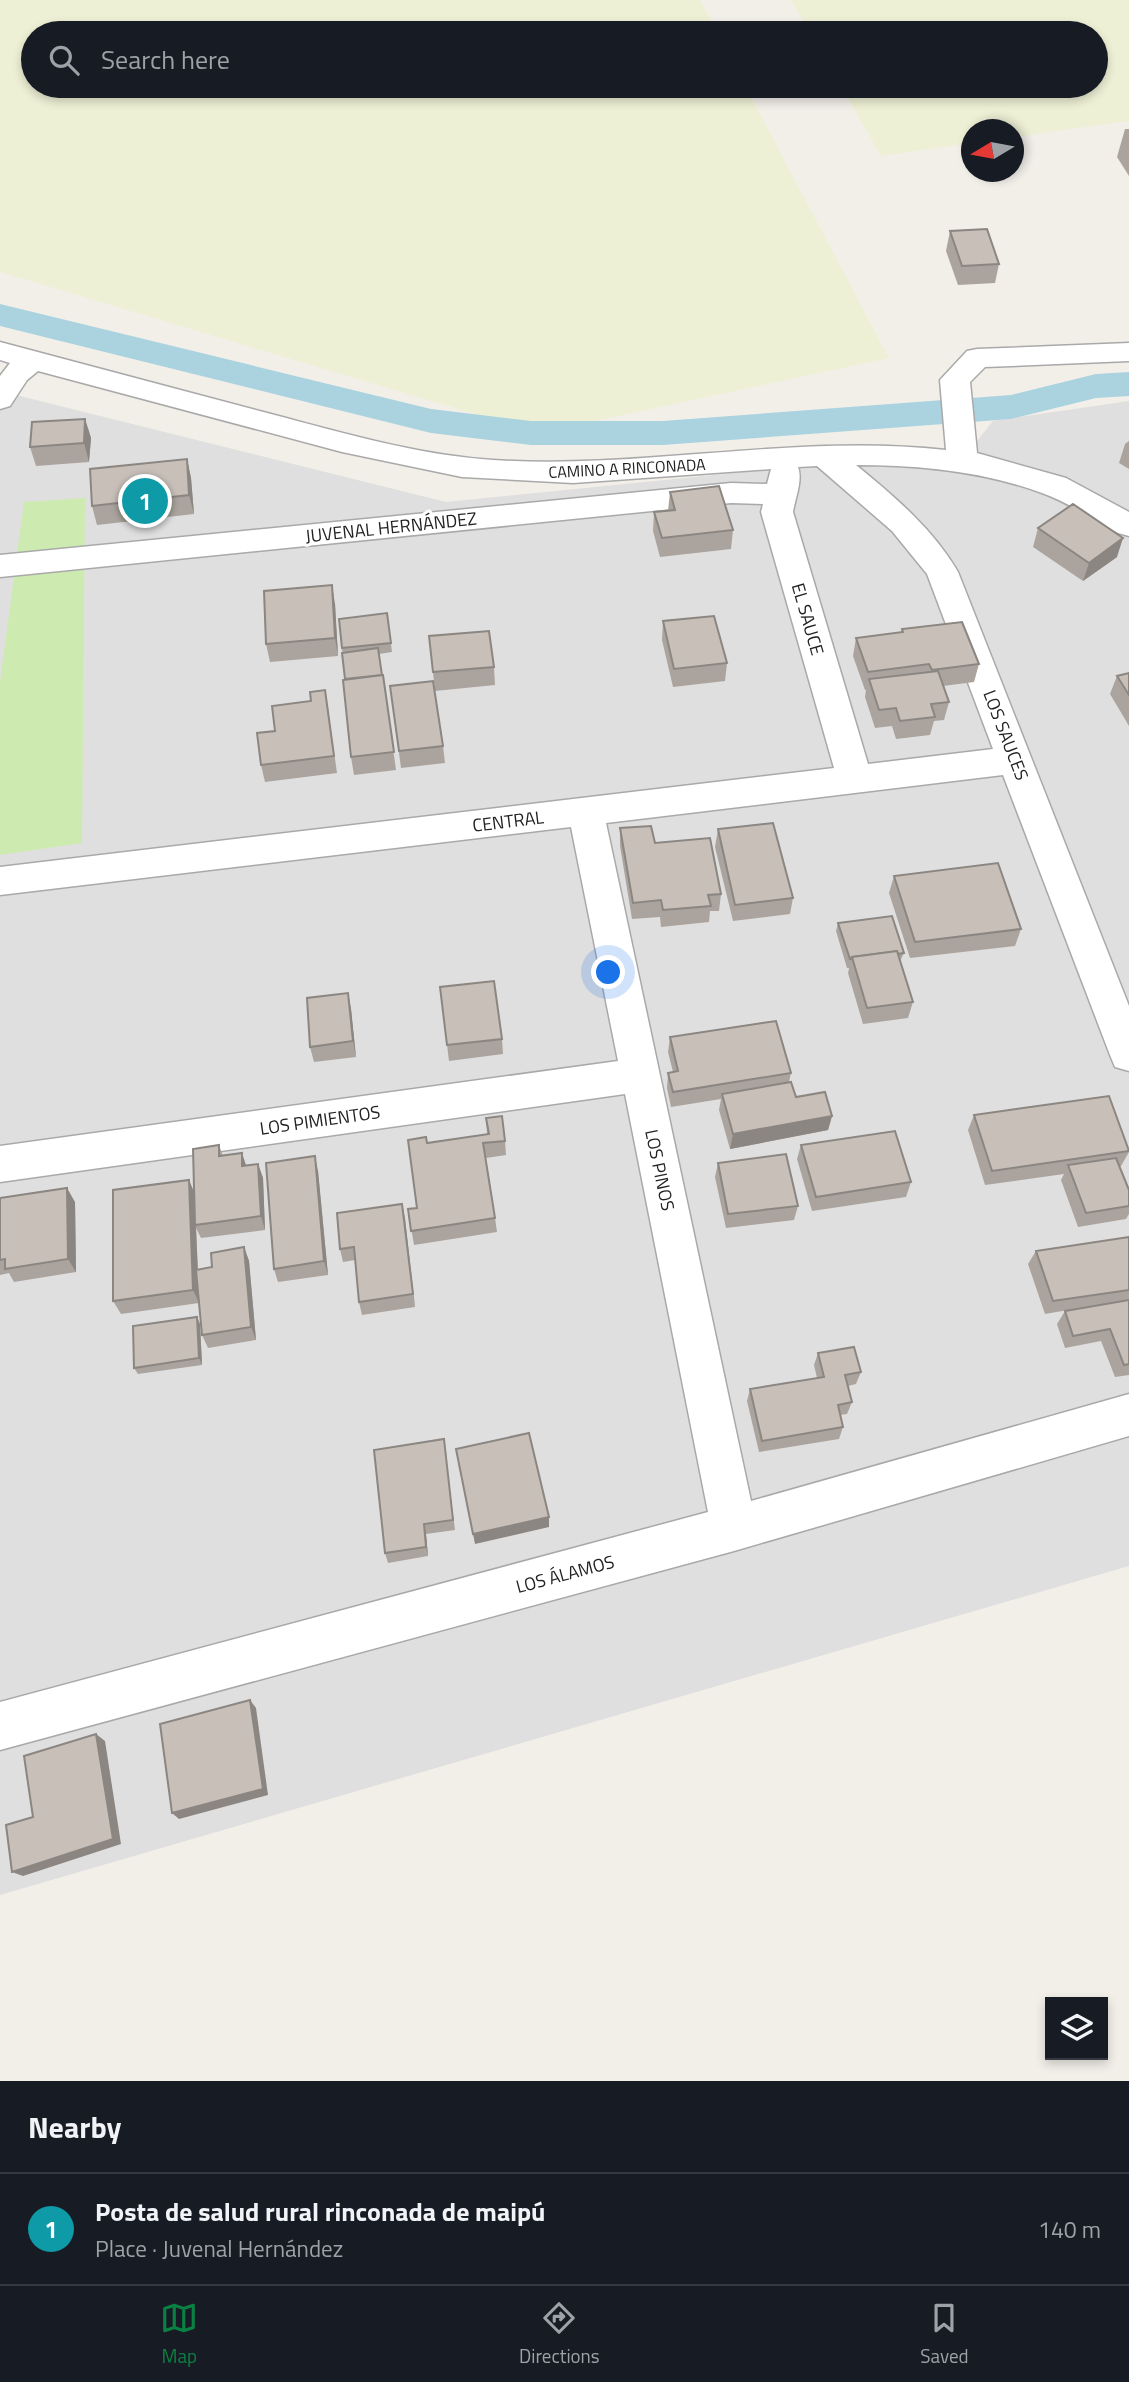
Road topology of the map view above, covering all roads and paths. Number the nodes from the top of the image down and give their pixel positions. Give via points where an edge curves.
1 (0, 351) edge
2 (1129, 352) edge
3 (32, 360) junction
4 (0, 399) edge
5 (824, 455) junction
6 (788, 457) junction
7 (962, 461) junction
8 (782, 497) junction
9 (1129, 525) edge
10 (0, 566) edge
11 (1016, 760) junction
12 (855, 779) junction
13 (586, 812) junction
14 (0, 881) edge
15 (1129, 1055) edge
16 (641, 1075) junction
17 (0, 1164) edge
18 (1129, 1415) edge
19 (734, 1528) junction
20 (0, 1726) edge

1 - 3 street, CAMINO A RINCONADA
2 - 7 street via 977,358 955,380
3 - 4 street
3 - 6 street, CAMINO A RINCONADA via 329,439 453,465 542,473 592,472
5 - 6 street, CAMINO A RINCONADA
5 - 7 street, CAMINO A RINCONADA
5 - 11 street, LOS SAUCES via 908,526 928,549 942,572
6 - 8 street, EL SAUCE
7 - 9 street, CAMINO A RINCONADA via 1047,482
8 - 10 street, JUVENAL HERNÁNDEZ via 731,493
8 - 12 street, EL SAUCE via 777,512
11 - 12 street, CENTRAL
11 - 15 street, LOS SAUCES
12 - 13 street, CENTRAL
13 - 14 street, CENTRAL
13 - 16 street, LOS PINOS
16 - 17 street, LOS PIMIENTOS
16 - 19 street, LOS PINOS
18 - 19 street, LOS ÁLAMOS
19 - 20 street, LOS ÁLAMOS

